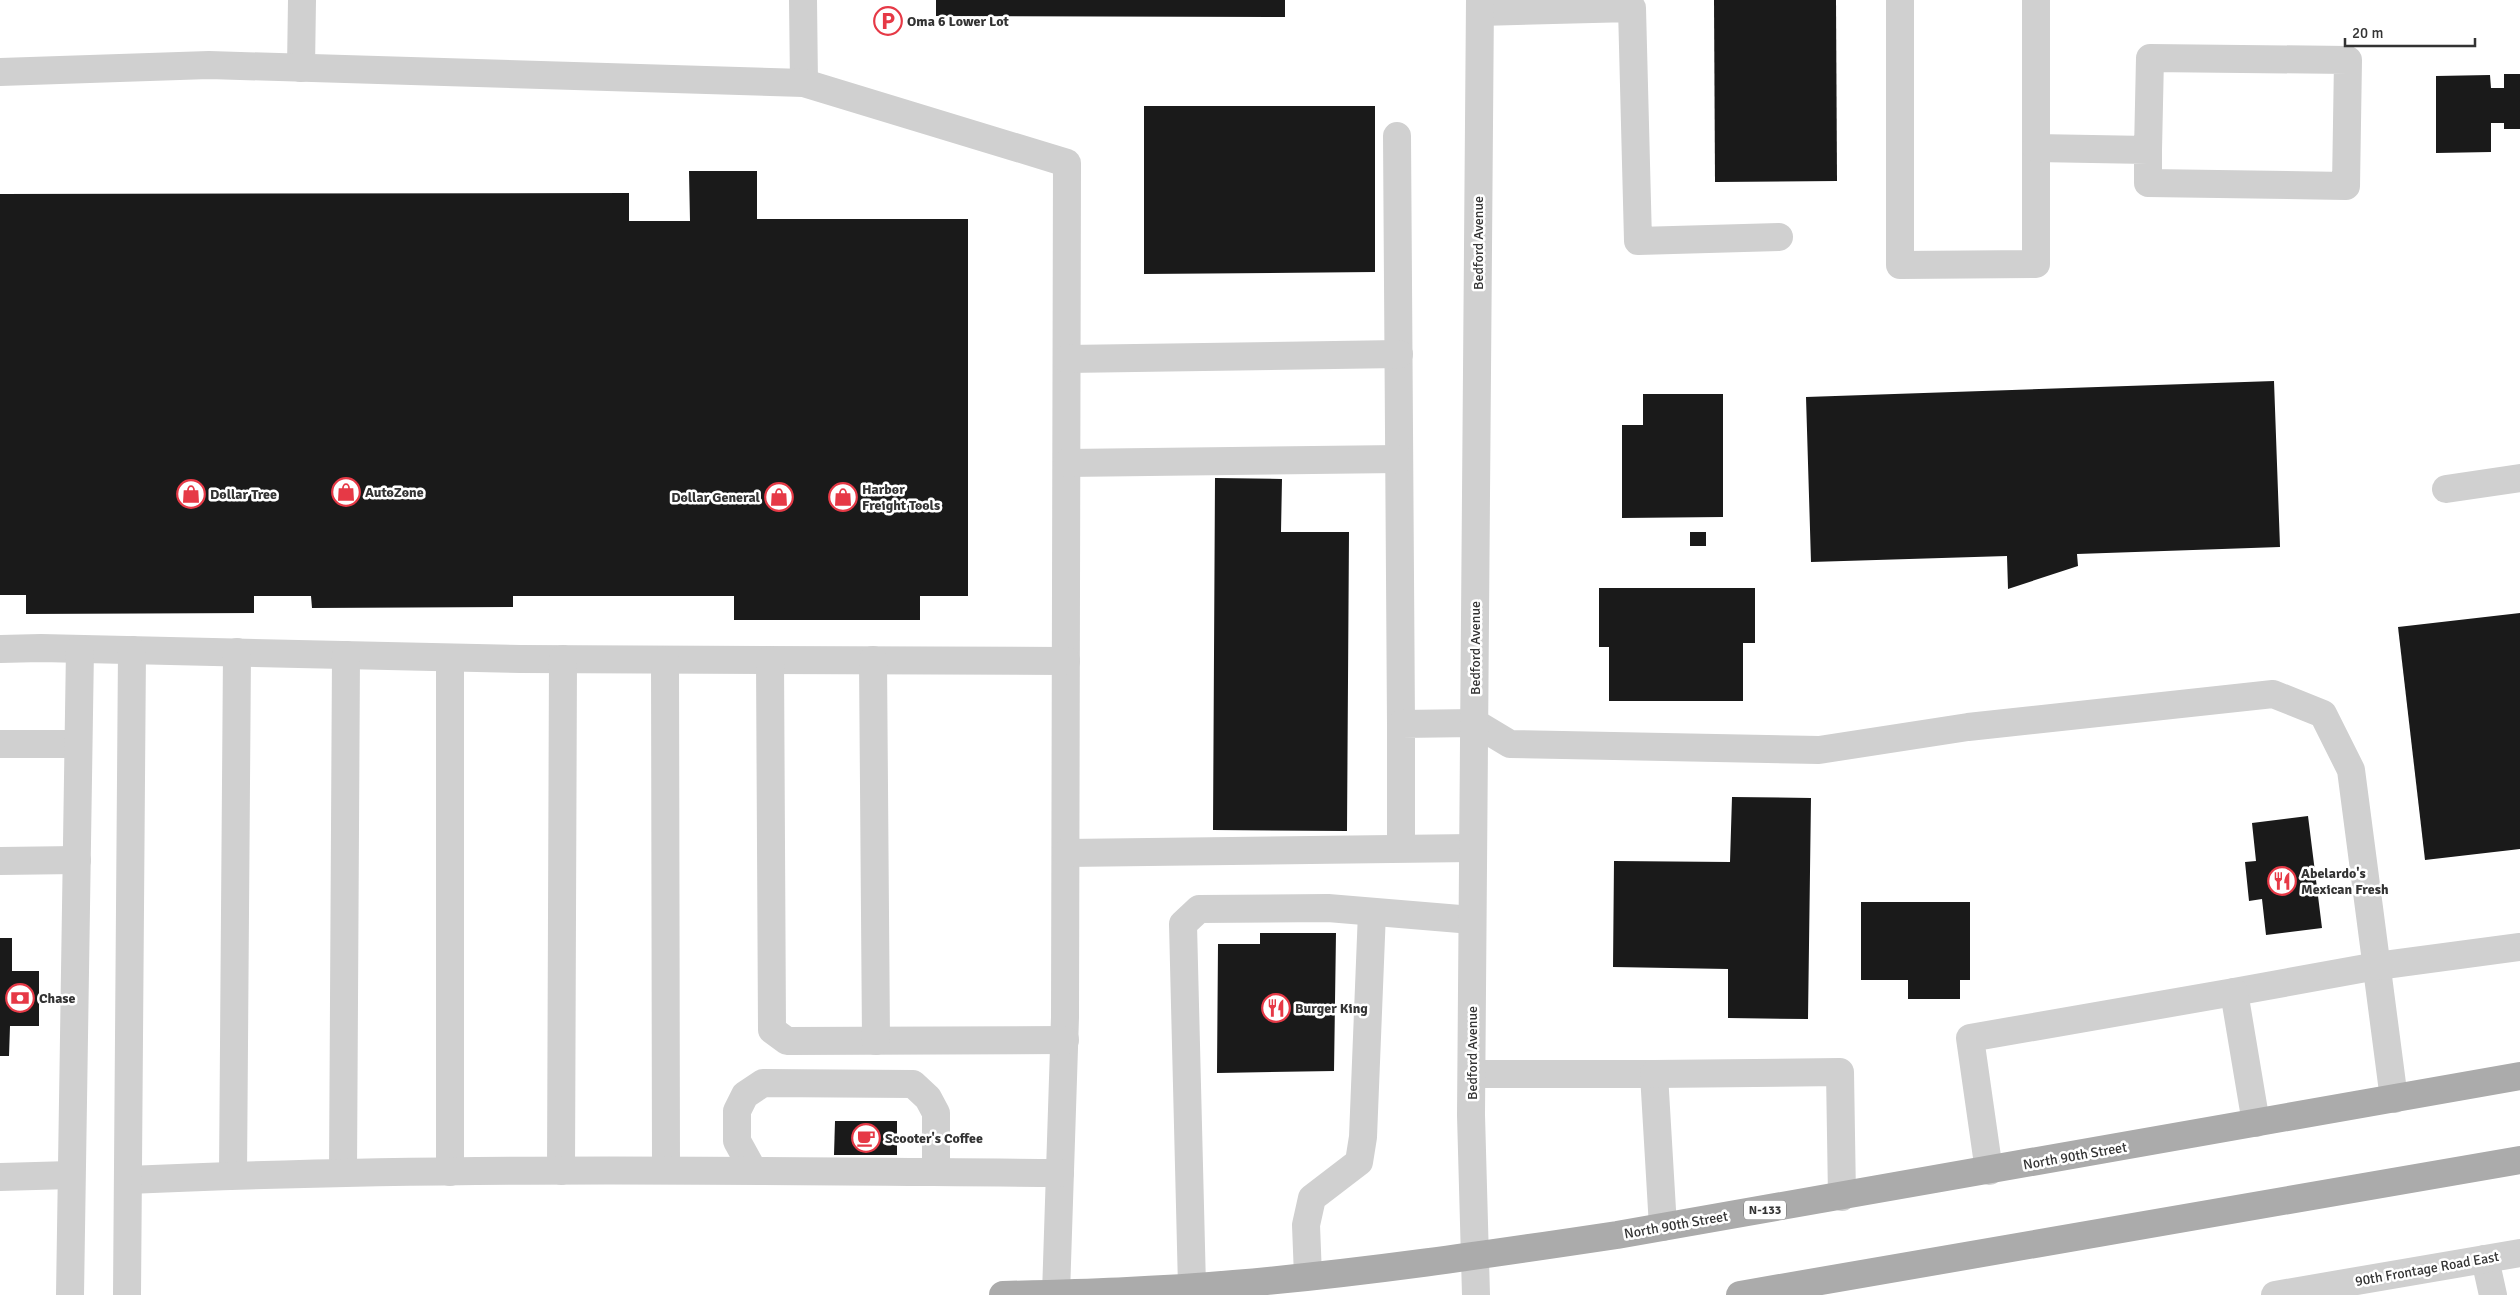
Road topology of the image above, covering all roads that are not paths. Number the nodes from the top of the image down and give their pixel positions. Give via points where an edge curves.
1 (302, 0) edge
2 (803, 0) edge
3 (1900, 0) edge
4 (2036, 0) edge
5 (1632, 4) edge
6 (1480, 6) edge
7 (301, 68) junction
8 (0, 72) edge
9 (804, 83) junction
10 (1397, 136) dead end
11 (2036, 148) junction
12 (2148, 150) junction
13 (1779, 237) dead end
14 (1398, 354) junction
15 (1067, 359) junction
16 (1399, 459) junction
17 (1067, 463) junction
18 (2520, 478) edge
19 (2446, 489) dead end
20 (0, 649) edge
21 (80, 649) junction
22 (132, 650) junction
23 (237, 652) junction
24 (346, 655) junction
25 (450, 658) junction
26 (564, 659) junction
27 (665, 660) junction
28 (770, 660) junction
29 (874, 660) junction
30 (1066, 661) junction
31 (1474, 723) junction
32 (1401, 724) junction
33 (0, 744) edge
34 (78, 744) junction
35 (1401, 848) junction
36 (1473, 848) junction
37 (1066, 853) junction
38 (77, 860) junction
39 (0, 861) edge
40 (1372, 912) junction
41 (1472, 920) junction
42 (2520, 947) edge
43 (2377, 966) junction
44 (2234, 992) junction
45 (1065, 1040) junction
46 (876, 1041) junction
47 (1472, 1074) junction
48 (1654, 1074) junction
49 (2520, 1076) edge
50 (2394, 1099) junction
51 (2256, 1124) junction
52 (2520, 1160) edge
53 (666, 1170) junction
54 (753, 1170) junction
55 (561, 1171) junction
56 (1989, 1171) junction
57 (450, 1172) junction
58 (936, 1172) junction
59 (343, 1173) junction
60 (1060, 1173) junction
61 (71, 1175) junction
62 (232, 1175) junction
63 (0, 1177) edge
64 (128, 1180) junction
65 (1842, 1197) junction
66 (1663, 1227) junction
67 (2520, 1253) edge
68 (1474, 1257) junction
69 (2485, 1259) junction
70 (1308, 1276) junction
71 (1192, 1287) junction
72 (1056, 1294) edge
73 (70, 1295) edge
74 (127, 1295) edge
75 (1003, 1295) edge
76 (1476, 1295) edge
77 (1740, 1295) edge
78 (2275, 1295) edge
79 (2493, 1295) edge

1 - 7 street
2 - 9 street
3 - 11 street via 1900,265 2036,264
4 - 11 street
5 - 6 street
5 - 13 street via 1638,241
6 - 31 street, Bedford Avenue
7 - 8 street via 209,65
7 - 9 street
9 - 15 street via 1067,163
10 - 14 street
11 - 12 street
12 - 12 street via 2148,183 2346,186 2348,60 2150,58
14 - 15 street
14 - 16 street
15 - 17 street
16 - 17 street
16 - 32 street
17 - 30 street
18 - 19 street
20 - 21 street
21 - 22 street
21 - 34 street
22 - 23 street
22 - 64 street
23 - 24 street
23 - 62 street
24 - 25 street
24 - 59 street
25 - 26 street
25 - 57 street
26 - 27 street
26 - 55 street
27 - 28 street
27 - 53 street
28 - 29 street
28 - 46 street via 772,1030 787,1041
29 - 30 street
29 - 46 street
30 - 37 street
31 - 32 street
31 - 36 street, Bedford Avenue
31 - 43 street via 1510,744 1819,750 1968,727 2273,694 2323,714 2351,770
32 - 35 street
33 - 34 street
34 - 38 street
35 - 36 street
35 - 37 street
36 - 41 street, Bedford Avenue
37 - 45 street
38 - 39 street
38 - 61 street
40 - 41 street
40 - 70 street via 1363,1137 1359,1162 1312,1198 1306,1224
40 - 71 street via 1328,908 1199,909 1183,924
41 - 47 street, Bedford Avenue
42 - 43 street
43 - 44 street
43 - 50 street
44 - 51 street
44 - 56 street via 1970,1038
45 - 46 street
45 - 60 street
47 - 48 street
47 - 68 street, Bedford Avenue
48 - 65 street via 1840,1072
48 - 66 street
49 - 50 main road, North 90th Street / N-133
50 - 51 main road, North 90th Street / N-133
51 - 56 main road, North 90th Street / N-133
52 - 77 main road
53 - 54 street
53 - 55 street
54 - 58 street
54 - 58 street via 737,1142 737,1111 744,1094 763,1083 913,1084 928,1098 936,1113
55 - 57 street
56 - 65 main road, North 90th Street / N-133
57 - 59 street
58 - 60 street
59 - 62 street
60 - 72 street
61 - 63 street
61 - 73 street
62 - 64 street
64 - 74 street
65 - 66 main road, North 90th Street / N-133
66 - 68 main road, North 90th Street / N-133
67 - 69 street, 90th Frontage Road East
68 - 70 main road, North 90th Street / N-133
68 - 76 street, Bedford Avenue
69 - 78 street, 90th Frontage Road East
69 - 79 street
70 - 71 main road, North 90th Street / N-133
71 - 72 main road, North 90th Street / N-133
72 - 75 main road, North 90th Street / N-133

